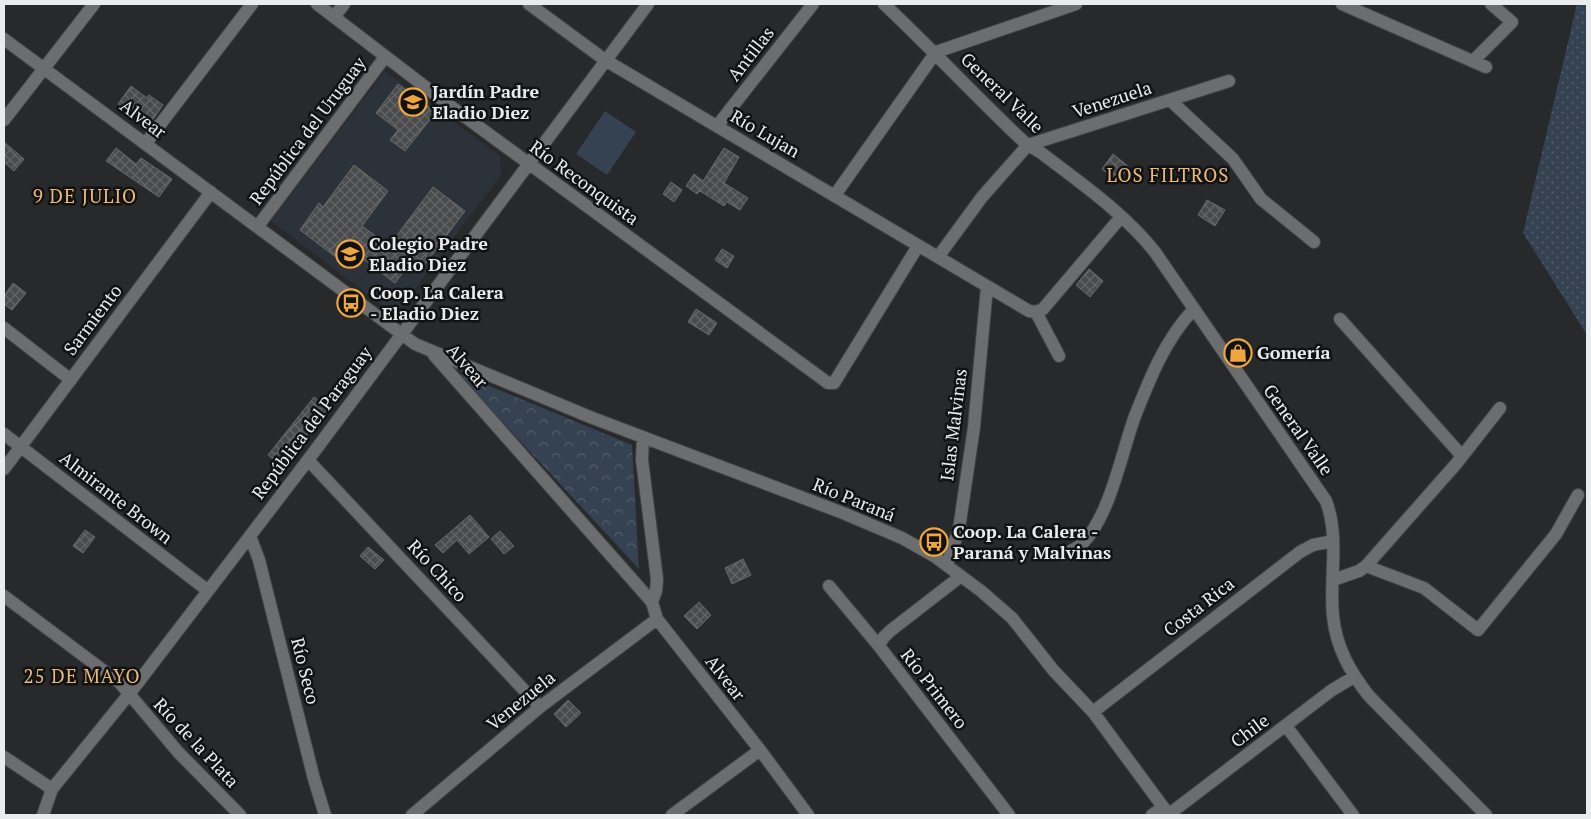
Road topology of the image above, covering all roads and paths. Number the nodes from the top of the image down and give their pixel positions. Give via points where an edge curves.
1 (94, 4) edge
2 (252, 4) edge
3 (317, 4) edge
4 (344, 4) edge
5 (530, 4) edge
6 (648, 4) edge
7 (813, 4) edge
8 (884, 4) edge
9 (1076, 4) edge
10 (1342, 4) edge
11 (1491, 4) edge
12 (1050, 7) edge
13 (334, 17) junction
14 (4, 39) edge
15 (936, 52) junction
16 (386, 57) junction
17 (605, 60) junction
18 (1473, 61) junction
19 (43, 67) junction
20 (1486, 67) dead end
21 (1229, 81) dead end
22 (1170, 100) junction
23 (4, 120) edge
24 (717, 126) junction
25 (146, 143) junction
26 (1028, 145) junction
27 (528, 164) junction
28 (211, 192) junction
29 (835, 195) junction
30 (1121, 217) junction
31 (258, 226) junction
32 (1314, 242) dead end
33 (918, 246) junction
34 (938, 257) junction
35 (987, 287) junction
36 (1194, 310) junction
37 (1032, 312) junction
38 (1340, 319) dead end
39 (4, 328) edge
40 (401, 333) junction
41 (430, 351) junction
42 (1059, 356) dead end
43 (70, 380) junction
44 (1500, 408) dead end
45 (4, 434) edge
46 (643, 437) junction
47 (21, 446) junction
48 (1462, 456) junction
49 (308, 460) junction
50 (4, 470) edge
51 (1578, 495) dead end
52 (250, 536) junction
53 (1333, 541) junction
54 (1064, 555) dead end
55 (947, 565) junction
56 (1366, 566) junction
57 (961, 576) junction
58 (1333, 580) junction
59 (829, 586) dead end
60 (207, 590) junction
61 (4, 596) edge
62 (652, 602) junction
63 (656, 619) junction
64 (879, 646) junction
65 (1354, 677) junction
66 (130, 694) junction
67 (540, 707) junction
68 (1093, 712) junction
69 (1286, 726) junction
70 (760, 750) junction
71 (4, 757) edge
72 (52, 789) junction
73 (1167, 812) edge
74 (43, 815) edge
75 (240, 815) edge
76 (325, 815) edge
77 (412, 815) edge
78 (672, 815) edge
79 (808, 815) edge
80 (1009, 815) edge
81 (1152, 815) edge
82 (1353, 815) edge
83 (1486, 815) edge

1 - 19 street
2 - 25 street
3 - 13 street, Río Reconquista
4 - 13 street
5 - 17 street, Río Lujan
6 - 17 street, República del Paraguay
7 - 24 street, Antillas
8 - 15 street, General Valle
9 - 12 street
10 - 18 street
11 - 18 street via 1512,22
12 - 15 street
13 - 16 street, Río Reconquista
14 - 19 street, Alvear
15 - 26 street, General Valle
15 - 29 street
16 - 27 street, Río Reconquista
16 - 31 street, República del Uruguay
17 - 24 street, Río Lujan
17 - 27 street, República del Paraguay
18 - 20 street
19 - 23 street
19 - 25 street, Alvear
21 - 22 street, Venezuela
22 - 26 street, Venezuela
22 - 32 street via 1233,159 1261,199
24 - 29 street, Río Lujan
25 - 28 street, Alvear
26 - 30 street, General Valle
26 - 34 street via 982,197
27 - 33 street, Río Reconquista via 828,383 834,383
27 - 40 street, República del Paraguay
28 - 31 street, Alvear
28 - 43 street, Sarmiento
29 - 33 street, Río Lujan
30 - 36 street, General Valle via 1156,252
30 - 37 street via 1043,309
31 - 40 street, Alvear
33 - 34 street, Río Lujan
34 - 35 street, Río Lujan
35 - 37 street, Río Lujan
35 - 55 street, Islas Malvinas via 974,427 959,529
36 - 53 street, General Valle via 1326,502
36 - 54 street via 1168,340 1093,530 1082,544
37 - 42 street
38 - 48 street
39 - 43 street
40 - 41 street, Alvear
40 - 49 street, República del Paraguay
41 - 46 street, Río Paraná
41 - 62 street, Alvear
43 - 47 street, Sarmiento
44 - 48 street
45 - 47 street, Almirante Brown
46 - 55 street, Río Paraná via 902,538
46 - 62 street via 642,460 657,579
47 - 50 street, Sarmiento
47 - 60 street, Almirante Brown
48 - 56 street
49 - 52 street, República del Paraguay
49 - 67 street, Río Chico
51 - 56 street via 1556,534 1478,630 1424,588
52 - 60 street, República del Paraguay
52 - 76 street, Río Seco
53 - 58 street, General Valle
53 - 68 street, Costa Rica via 1300,552
55 - 57 street, Río Paraná
56 - 58 street
57 - 64 street via 890,630
57 - 68 street, Río Paraná via 1003,608
58 - 65 street, General Valle via 1332,616 1337,639
59 - 64 street, Río Primero
60 - 66 street, República del Paraguay
61 - 66 street, Río de la Plata via 120,683
62 - 63 street, Alvear
63 - 67 street, Venezuela
63 - 70 street, Alvear
64 - 80 street, Río Primero
65 - 69 street, Chile
65 - 83 street, General Valle
66 - 72 street, República del Paraguay
66 - 75 street, Río de la Plata via 178,752
67 - 77 street, Venezuela
68 - 73 street, Río Paraná
69 - 73 street, Chile
69 - 82 street
70 - 78 street
70 - 79 street, Alvear
71 - 72 street
72 - 74 street, República del Paraguay
73 - 81 street, Chile

